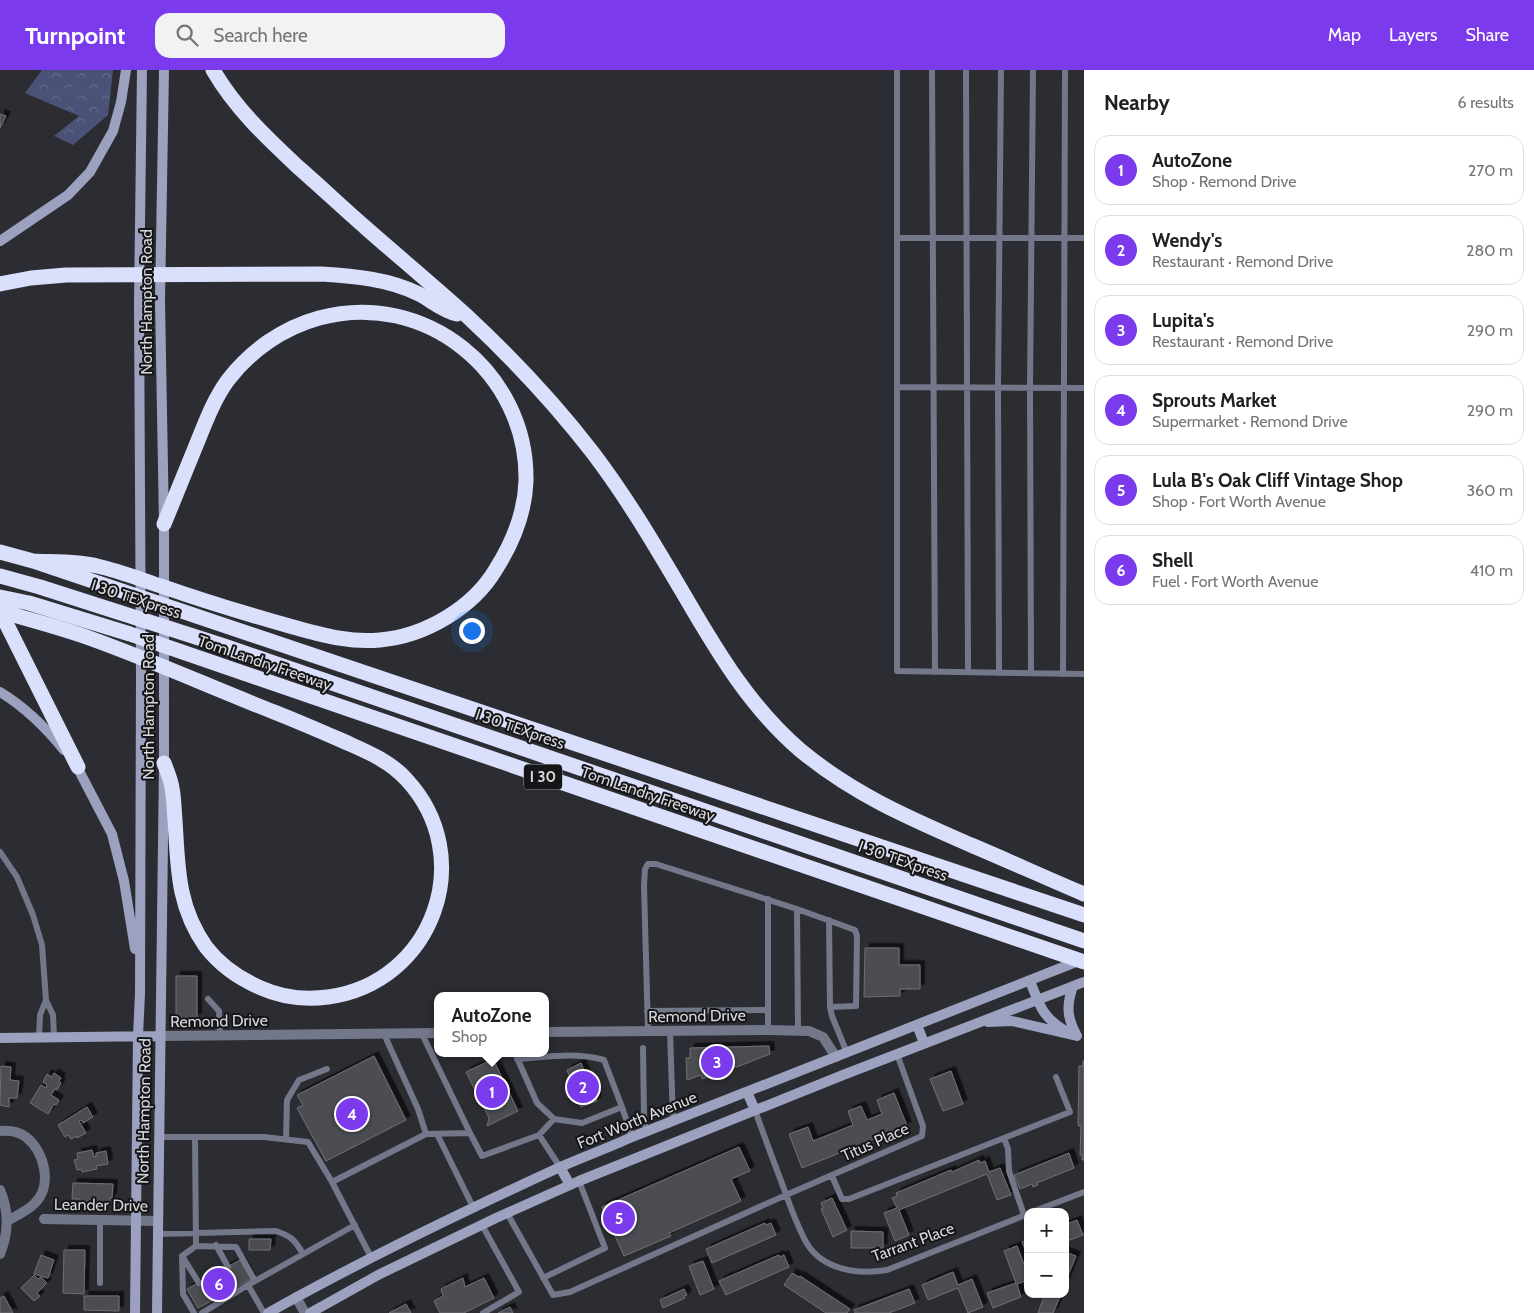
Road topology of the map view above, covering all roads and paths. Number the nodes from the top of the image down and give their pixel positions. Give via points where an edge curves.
1 (126, 70) edge
2 (142, 70) edge
3 (164, 70) edge
4 (213, 70) edge
5 (897, 70) edge
6 (932, 70) edge
7 (966, 70) edge
8 (1000, 70) edge
9 (1033, 70) edge
10 (1065, 70) edge
11 (897, 238) junction
12 (933, 238) junction
13 (966, 238) junction
14 (999, 238) junction
15 (1032, 238) junction
16 (1064, 238) junction
17 (1084, 238) edge
18 (0, 241) edge
19 (7, 283) edge
20 (0, 293) edge
21 (468, 317) junction
22 (897, 387) junction
23 (934, 387) junction
24 (966, 387) junction
25 (998, 387) junction
26 (1030, 387) junction
27 (1063, 388) junction
28 (1084, 388) edge
29 (164, 524) junction
30 (0, 552) edge
31 (33, 561) junction
32 (0, 576) edge
33 (0, 597) edge
34 (0, 611) edge
35 (936, 672) junction
36 (968, 672) junction
37 (999, 673) junction
38 (1032, 673) junction
39 (1063, 674) junction
40 (1084, 674) edge
41 (0, 692) edge
42 (164, 763) junction
43 (78, 767) junction
44 (0, 852) edge
45 (1084, 894) edge
46 (768, 899) junction
47 (797, 909) junction
48 (1084, 916) edge
49 (828, 920) junction
50 (1084, 941) edge
51 (1084, 960) edge
52 (1030, 981) junction
53 (1084, 982) edge
54 (1073, 986) junction
55 (140, 992) junction
56 (208, 999) dead end
57 (46, 1000) junction
58 (1038, 1000) junction
59 (830, 1007) junction
60 (768, 1010) junction
61 (647, 1011) junction
62 (977, 1023) junction
63 (917, 1025) junction
64 (768, 1030) junction
65 (798, 1030) junction
66 (648, 1031) junction
67 (670, 1031) junction
68 (549, 1032) edge
69 (434, 1033) edge
70 (384, 1034) junction
71 (422, 1034) junction
72 (138, 1036) junction
73 (160, 1036) junction
74 (220, 1036) junction
75 (54, 1037) junction
76 (1081, 1037) edge
77 (0, 1038) edge
78 (39, 1038) junction
79 (924, 1044) junction
80 (642, 1048) dead end
81 (847, 1053) junction
82 (897, 1054) junction
83 (549, 1055) edge
84 (516, 1057) edge
85 (836, 1057) junction
86 (327, 1069) dead end
87 (844, 1075) junction
88 (1056, 1077) dead end
89 (747, 1092) junction
90 (622, 1107) junction
91 (755, 1110) junction
92 (554, 1119) junction
93 (674, 1121) junction
94 (0, 1130) edge
95 (646, 1132) junction
96 (470, 1133) junction
97 (426, 1134) junction
98 (437, 1134) junction
99 (539, 1135) junction
100 (159, 1137) junction
101 (195, 1137) junction
102 (632, 1137) junction
103 (1004, 1138) junction
104 (286, 1139) junction
105 (560, 1167) junction
106 (832, 1176) junction
107 (332, 1182) junction
108 (574, 1182) junction
109 (0, 1190) edge
110 (1084, 1192) edge
111 (786, 1195) junction
112 (473, 1207) junction
113 (1042, 1208) edge
114 (1024, 1209) edge
115 (507, 1213) junction
116 (1024, 1215) edge
117 (44, 1219) dead end
118 (100, 1220) junction
119 (136, 1220) junction
120 (4, 1221) edge
121 (158, 1221) junction
122 (482, 1224) junction
123 (355, 1226) junction
124 (196, 1232) junction
125 (158, 1234) junction
126 (216, 1245) junction
127 (196, 1246) junction
128 (0, 1254) edge
129 (303, 1254) junction
130 (182, 1256) junction
131 (371, 1257) junction
132 (228, 1267) dead end
133 (380, 1274) junction
134 (543, 1278) junction
135 (255, 1281) junction
136 (100, 1283) dead end
137 (199, 1283) dead end
138 (243, 1286) junction
139 (296, 1297) junction
140 (135, 1313) edge
141 (157, 1313) edge
142 (194, 1313) edge
143 (202, 1313) edge
144 (264, 1313) edge
145 (268, 1313) edge
146 (305, 1313) edge
147 (310, 1313) edge
148 (483, 1313) edge

1 - 18 main road via 113,131 90,172 68,196
2 - 55 main road, North Hampton Road
3 - 29 main road, North Hampton Road via 160,300
4 - 21 highway via 233,101 266,138
5 - 11 lane
6 - 12 lane
7 - 13 lane
8 - 14 lane
9 - 15 lane
10 - 16 lane
11 - 12 lane
11 - 22 lane
12 - 13 lane
12 - 23 lane
13 - 14 lane
13 - 24 lane
14 - 15 lane
14 - 25 lane
15 - 16 lane
15 - 26 lane
16 - 17 lane
16 - 27 lane
19 - 20 highway
19 - 21 highway via 66,275 346,275 396,285 450,312
21 - 45 highway via 542,391 594,454 640,521 716,650 743,689 798,748 864,795 909,818
22 - 23 lane
22 - 35 lane via 897,671
23 - 24 lane
23 - 35 lane
24 - 25 lane
24 - 36 lane
25 - 26 lane
25 - 37 lane
26 - 27 lane
26 - 38 lane
27 - 28 lane
27 - 39 lane
29 - 31 highway via 212,408 242,363 282,333 326,316 374,313 402,317 430,327 452,340 490,374 511,408 521,436 526,483 523,509 505,554 483,587 460,608 421,630 402,636 368,641 339,640 242,613 96,565
29 - 42 main road, North Hampton Road
30 - 31 highway, Tom Landry Freeway
31 - 48 highway, Tom Landry Freeway
32 - 50 highway, I 30 TEXpress via 224,646
33 - 51 highway, Tom Landry Freeway / I 30 via 130,634
34 - 42 highway via 90,638 319,730 391,765 419,795 437,833 442,877 428,928 397,968 380,980 338,996 298,999 276,995 236,975 206,947 188,914 180,884 172,787
34 - 43 highway
35 - 36 lane
36 - 37 lane
37 - 38 lane
38 - 39 lane
39 - 40 lane
41 - 43 main road via 37,721
42 - 73 main road, North Hampton Road
43 - 55 main road via 112,834 124,881
44 - 57 lane via 17,877 33,915 42,945
46 - 47 lane
46 - 60 lane
46 - 61 lane via 648,864 644,886
47 - 49 lane
47 - 65 lane
49 - 59 lane
49 - 59 lane via 855,930 857,936 856,1006
51 - 52 main road, Fort Worth Avenue
52 - 58 main road
52 - 63 main road, Fort Worth Avenue
53 - 54 main road
54 - 58 main road
54 - 76 main road via 1068,1012 1070,1024
55 - 72 main road, North Hampton Road
56 - 74 lane via 219,1011
57 - 75 lane via 53,1014
57 - 78 lane via 40,1015
58 - 62 main road
58 - 76 main road via 1043,1013 1054,1024
59 - 81 lane
60 - 61 lane
60 - 64 lane
61 - 66 lane
62 - 76 main road via 1012,1022
62 - 79 main road
63 - 79 main road
63 - 81 main road, Fort Worth Avenue
64 - 65 street, Remond Drive
64 - 67 street, Remond Drive
65 - 85 street, Remond Drive via 823,1038
66 - 67 street, Remond Drive
66 - 68 street, Remond Drive
67 - 93 lane
69 - 71 street, Remond Drive
70 - 71 street, Remond Drive
70 - 74 street, Remond Drive
70 - 97 lane
71 - 96 lane
72 - 73 main road, Remond Drive
72 - 75 main road, Remond Drive
72 - 119 main road, North Hampton Road
73 - 74 street, Remond Drive
73 - 100 main road, North Hampton Road
75 - 78 main road, Remond Drive
77 - 78 main road, Remond Drive
79 - 82 main road
80 - 95 lane
81 - 85 main road, Fort Worth Avenue
82 - 87 main road
82 - 106 lane, Titus Place via 923,1126 922,1136
83 - 90 lane via 591,1056 604,1060
84 - 92 lane via 537,1103
85 - 87 main road
85 - 89 main road, Fort Worth Avenue
86 - 104 lane via 299,1080 287,1100
87 - 91 main road
88 - 103 lane via 1070,1112
89 - 91 main road
89 - 93 main road, Fort Worth Avenue
90 - 92 lane via 582,1123
90 - 102 lane
91 - 108 main road
91 - 111 lane, Tarrant Place
92 - 99 lane
93 - 95 main road, Fort Worth Avenue
94 - 120 street via 26,1137 36,1147 44,1171 41,1194 35,1204
95 - 102 main road, Fort Worth Avenue
96 - 98 lane
96 - 99 lane via 482,1156
97 - 98 lane
97 - 107 lane
98 - 112 lane
99 - 105 lane
100 - 101 lane
100 - 121 main road, North Hampton Road
101 - 104 lane
101 - 124 lane
102 - 105 main road, Fort Worth Avenue
103 - 106 lane via 850,1199 842,1199
103 - 114 lane via 1009,1171
104 - 107 lane via 308,1142
105 - 108 main road
105 - 112 main road, Fort Worth Avenue
106 - 111 lane, Titus Place
107 - 123 lane
108 - 115 main road
108 - 134 lane via 605,1248
109 - 120 street via 6,1209
110 - 113 lane
111 - 116 lane, Tarrant Place via 806,1243 818,1256 831,1265 870,1273 887,1270
111 - 134 lane, Titus Place via 570,1292 553,1295
112 - 122 main road
112 - 131 main road, Fort Worth Avenue
115 - 122 main road
115 - 134 lane
117 - 118 street, Leander Drive
118 - 119 street, Leander Drive
118 - 136 lane
119 - 121 street, Leander Drive
119 - 140 main road, North Hampton Road
120 - 128 street via 5,1238
121 - 125 main road, North Hampton Road
122 - 133 main road
122 - 148 lane via 519,1292
123 - 129 lane
123 - 131 lane
124 - 125 lane
124 - 127 lane
124 - 129 lane via 276,1231 295,1241
125 - 141 main road, North Hampton Road
126 - 127 lane
126 - 132 lane
126 - 135 lane via 236,1247
127 - 130 lane
129 - 135 lane
130 - 137 lane
130 - 142 lane via 183,1294
131 - 133 main road
131 - 139 main road, Fort Worth Avenue
133 - 147 main road
135 - 138 lane
138 - 143 lane
138 - 144 lane
139 - 145 main road, Fort Worth Avenue
139 - 146 street

